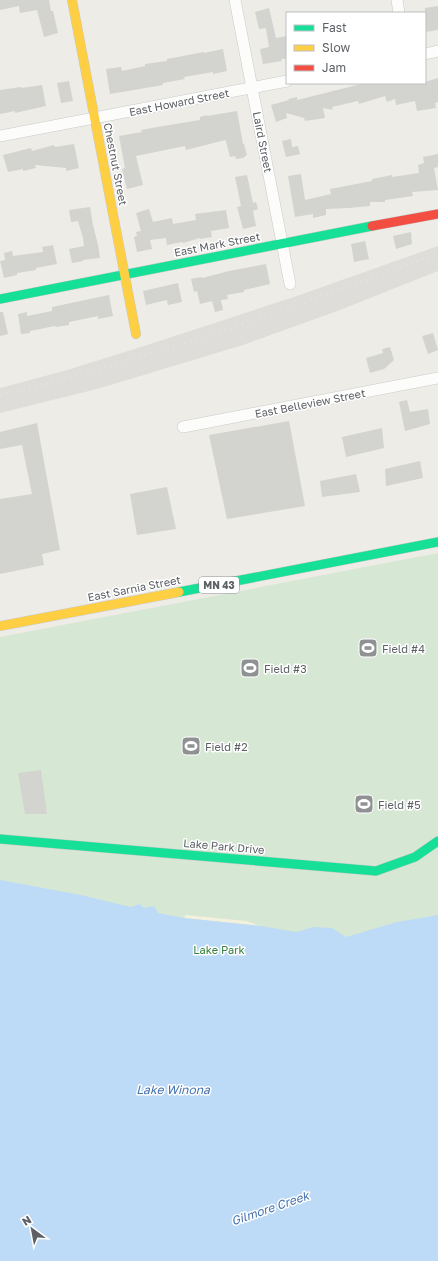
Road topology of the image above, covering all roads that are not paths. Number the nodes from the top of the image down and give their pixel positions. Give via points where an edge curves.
1 (72, 0) edge
2 (235, 0) edge
3 (397, 0) edge
4 (399, 12) edge
5 (438, 51) edge
6 (426, 54) edge
7 (286, 81) edge
8 (252, 87) junction
9 (95, 118) junction
10 (0, 136) edge
11 (438, 214) edge
12 (283, 243) junction
13 (125, 274) junction
14 (290, 284) dead end
15 (0, 299) edge
16 (136, 334) dead end
17 (438, 378) edge
18 (183, 427) dead end
19 (438, 542) edge
20 (0, 626) edge
21 (0, 839) edge
22 (438, 842) edge

1 - 9 street, Chestnut Street
2 - 8 street, Laird Street
3 - 4 street
5 - 6 street
7 - 8 street, East Howard Street
8 - 9 street, East Howard Street
8 - 12 street, Laird Street
9 - 10 street, East Howard Street
9 - 13 street, Chestnut Street
11 - 12 street, East Mark Street
12 - 13 street, East Mark Street
12 - 14 street, Laird Street
13 - 15 street, East Mark Street
13 - 16 street, Chestnut Street
17 - 18 street, East Belleview Street
19 - 20 street, East Sarnia Street / MN 43
21 - 22 street, Lake Park Drive via 376,871 415,857

